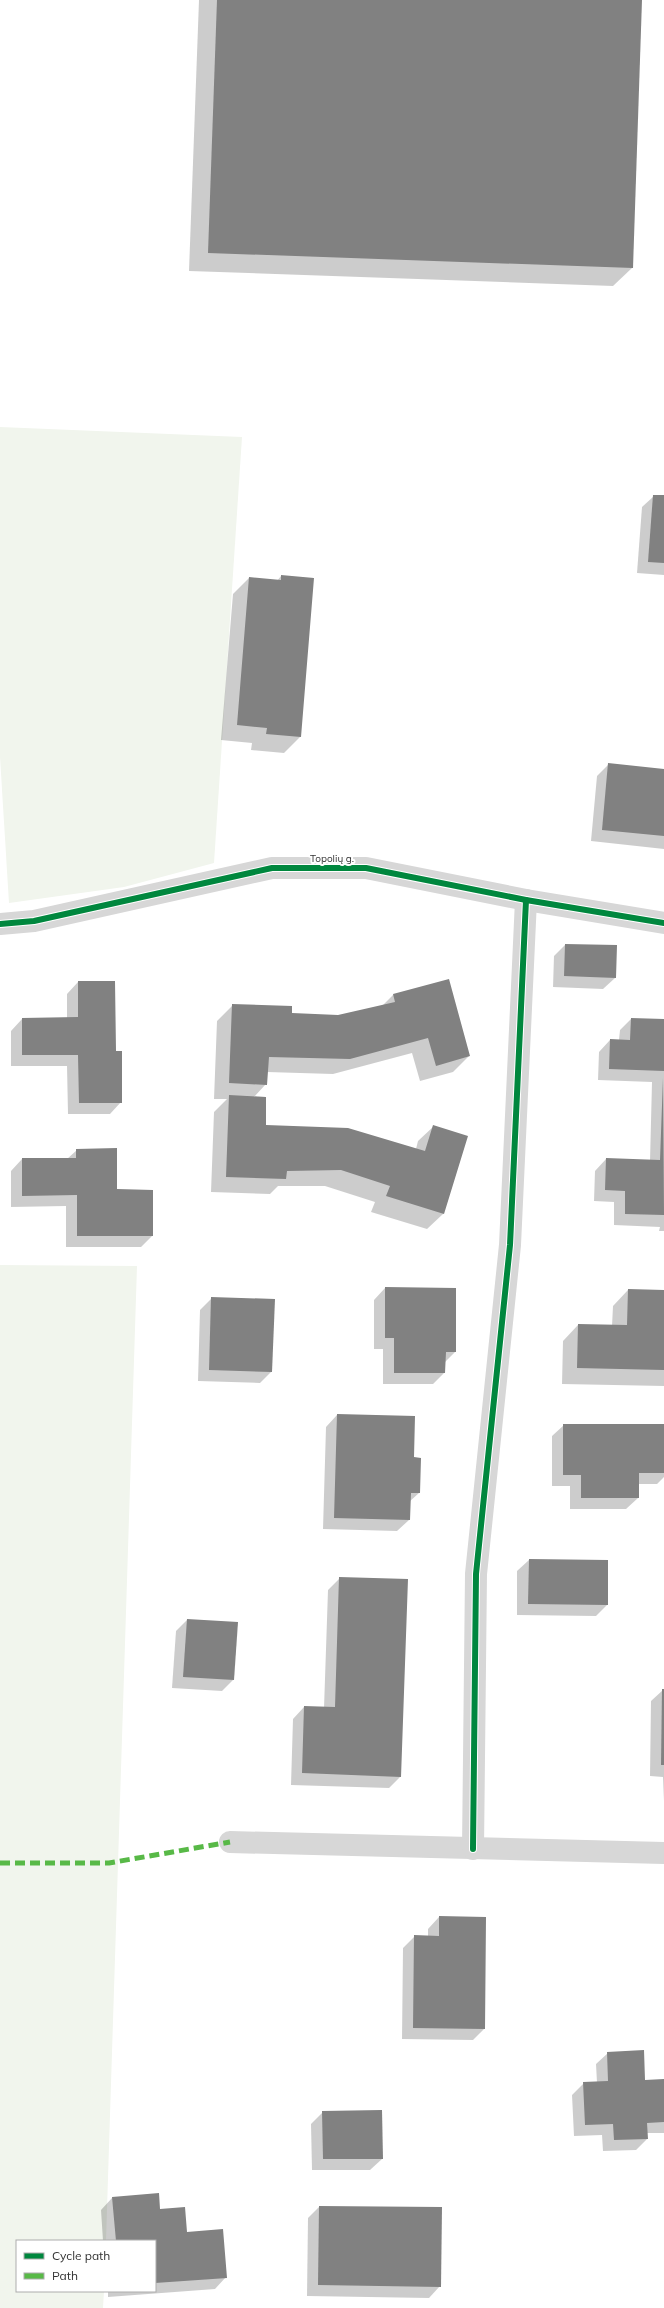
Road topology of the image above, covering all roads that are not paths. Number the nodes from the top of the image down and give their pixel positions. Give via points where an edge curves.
1 (526, 900) junction
2 (664, 923) edge
3 (0, 924) edge
4 (230, 1842) dead end
5 (473, 1849) junction
6 (664, 1853) edge

1 - 2 street, Topolių g.
1 - 3 street, Topolių g. via 366,868 272,868 34,921
1 - 5 street via 510,1245 476,1574
4 - 5 street
5 - 6 street

